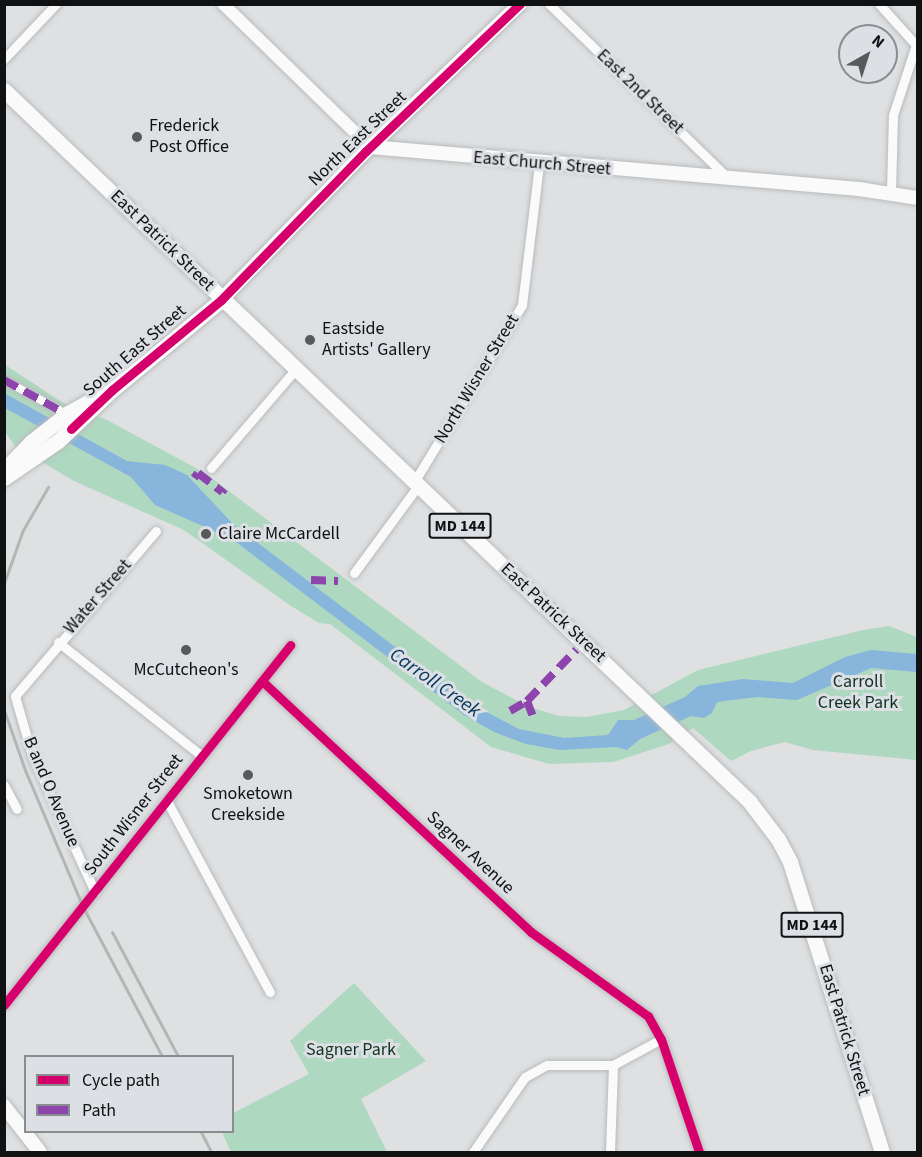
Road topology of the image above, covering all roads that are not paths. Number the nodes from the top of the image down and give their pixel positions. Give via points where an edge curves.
1 (56, 4) edge
2 (223, 4) edge
3 (520, 4) edge
4 (549, 4) edge
5 (879, 4) edge
6 (4, 59) edge
7 (4, 90) edge
8 (370, 147) junction
9 (539, 165) junction
10 (730, 180) junction
11 (891, 194) junction
12 (918, 198) edge
13 (221, 300) junction
14 (295, 370) junction
15 (4, 380) edge
16 (63, 420) junction
17 (211, 468) dead end
18 (4, 470) edge
19 (4, 478) edge
20 (416, 484) junction
21 (156, 531) dead end
22 (354, 573) dead end
23 (58, 642) junction
24 (290, 645) dead end
25 (40, 663) joint
26 (262, 681) junction
27 (202, 756) junction
28 (4, 785) edge
29 (167, 801) junction
30 (17, 809) dead end
31 (95, 892) junction
32 (270, 992) dead end
33 (4, 1005) edge
34 (661, 1039) junction
35 (613, 1065) junction
36 (4, 1106) edge
37 (24, 1132) edge
38 (25, 1133) edge
39 (40, 1152) edge
40 (473, 1152) edge
41 (610, 1152) edge
42 (699, 1152) edge
43 (882, 1152) edge

1 - 6 street
2 - 8 street
3 - 8 main road, North East Street
4 - 10 street, East 2nd Street
5 - 11 street via 916,45 892,115
7 - 13 main road, East Patrick Street / MD 144
8 - 9 main road, East Church Street
8 - 13 main road, North East Street
9 - 10 main road, East Church Street
9 - 20 street, North Wisner Street via 522,305
10 - 11 main road, East Church Street
11 - 12 main road, East Church Street
13 - 14 main road, East Patrick Street / MD 144
13 - 16 main road, South East Street via 112,390 82,403
14 - 17 street
14 - 20 main road, East Patrick Street / MD 144
15 - 16 street
16 - 18 main road, South East Street
16 - 19 main road, South East Street via 58,441
20 - 22 street
20 - 43 main road, East Patrick Street / MD 144 via 749,801 787,855
21 - 23 street, Water Street
23 - 25 street, Water Street
23 - 27 street
24 - 26 street, South Wisner Street
25 - 31 street, B and O Avenue via 15,696 17,707 32,754
26 - 27 street, South Wisner Street
26 - 34 street, Sagner Avenue via 531,932 567,962 637,1006
27 - 29 street, South Wisner Street
28 - 30 street, B and O Avenue
29 - 31 street, South Wisner Street
29 - 32 street
31 - 33 street, South Wisner Street
34 - 35 street
34 - 42 street, Sagner Avenue
35 - 40 street via 547,1065 525,1077
35 - 41 street
36 - 37 main road
38 - 39 main road

